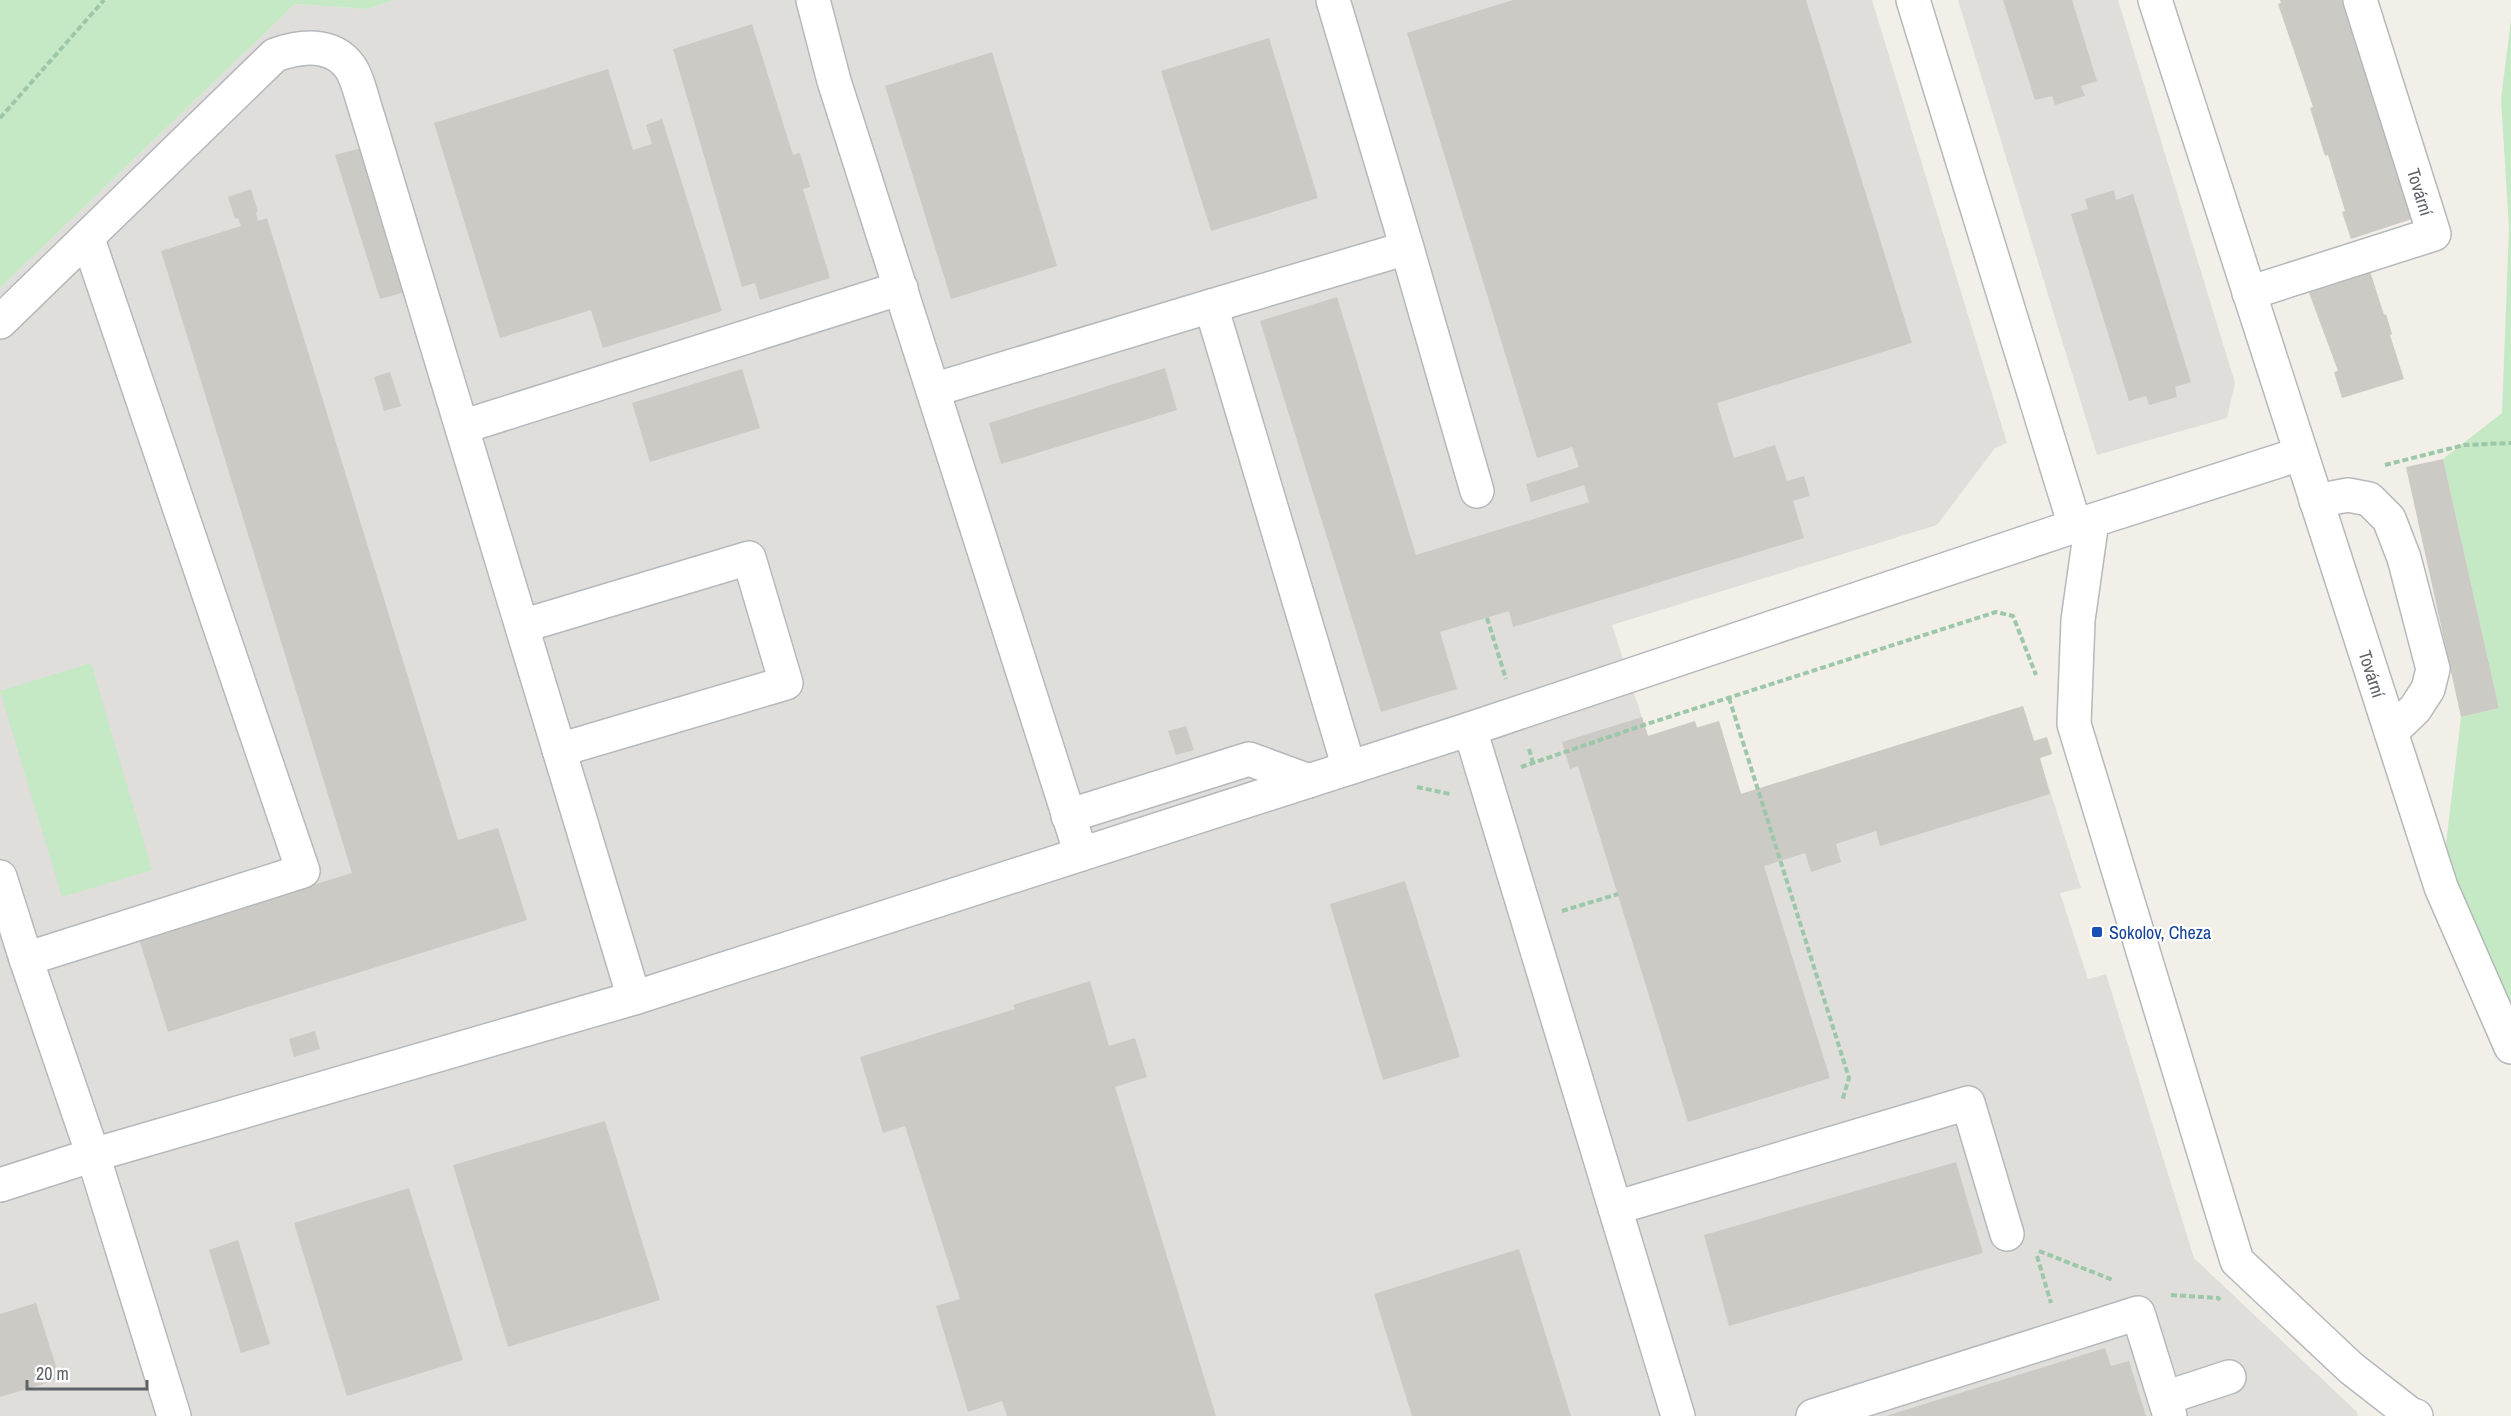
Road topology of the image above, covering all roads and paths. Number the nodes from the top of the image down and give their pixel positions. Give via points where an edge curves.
1 (104, 0) edge
2 (813, 0) edge
3 (1333, 0) edge
4 (1913, 0) edge
5 (2155, 0) edge
6 (2360, 0) edge
7 (0, 118) edge
8 (88, 238) junction
9 (1407, 248) junction
10 (901, 288) junction
11 (2249, 293) junction
12 (1211, 306) junction
13 (0, 322) edge
14 (933, 390) junction
15 (462, 427) junction
16 (2511, 443) edge
17 (2300, 454) junction
18 (2376, 468) dead end
19 (1477, 491) dead end
20 (2316, 501) junction
21 (2083, 523) junction
22 (522, 626) junction
23 (2039, 681) dead end
24 (1729, 698) junction
25 (1470, 729) junction
26 (2391, 732) junction
27 (559, 750) junction
28 (1349, 768) junction
29 (1485, 780) junction
30 (1309, 781) junction
31 (1408, 789) dead end
32 (1068, 816) junction
33 (1081, 854) junction
34 (0, 877) edge
35 (26, 959) junction
36 (634, 998) junction
37 (2511, 1047) edge
38 (1827, 1145) junction
39 (93, 1155) junction
40 (0, 1185) edge
41 (1615, 1208) junction
42 (2007, 1234) dead end
43 (2123, 1284) dead end
44 (2166, 1294) dead end
45 (2226, 1306) dead end
46 (2061, 1337) junction
47 (2229, 1377) dead end
48 (2167, 1407) edge
49 (174, 1416) edge
50 (1678, 1416) edge
51 (1813, 1416) edge
52 (2416, 1416) edge

1 - 7 path
2 - 10 street via 834,81
3 - 9 street
4 - 21 street
5 - 11 street, Tovární
6 - 11 street, Tovární via 2434,234
8 - 13 street
8 - 15 street via 275,55 296,48 334,53 350,67 368,117
8 - 35 street via 303,872
9 - 12 street
9 - 19 street
10 - 14 street
10 - 15 street
11 - 17 street, Tovární
12 - 14 street
12 - 28 street
14 - 32 street
15 - 22 street
16 - 18 path via 2464,445
17 - 20 street, Tovární
17 - 21 street
20 - 26 street, Tovární
20 - 26 street via 2348,495 2369,500 2389,519 2404,558 2433,669 2428,689 2415,709
21 - 25 street
21 - 52 street via 2074,724 2237,1261 2351,1368
22 - 27 street
22 - 27 street via 749,558 786,682
23 - 24 path via 2013,616 1996,612
24 - 29 path
24 - 38 path via 1849,1078
25 - 28 street
25 - 29 street
26 - 37 street, Tovární via 2441,887
27 - 36 street
28 - 30 street
29 - 31 path via 1447,795 1417,786
29 - 41 street
30 - 32 street via 1249,759
30 - 33 street
32 - 33 street
33 - 36 street
34 - 35 street
35 - 39 street
36 - 39 street
38 - 41 street
38 - 42 street via 1968,1103
39 - 40 street
39 - 49 street
41 - 50 street
43 - 46 path via 2035,1249
44 - 45 path via 2217,1298
46 - 48 street via 2138,1313
46 - 51 street
47 - 48 street

